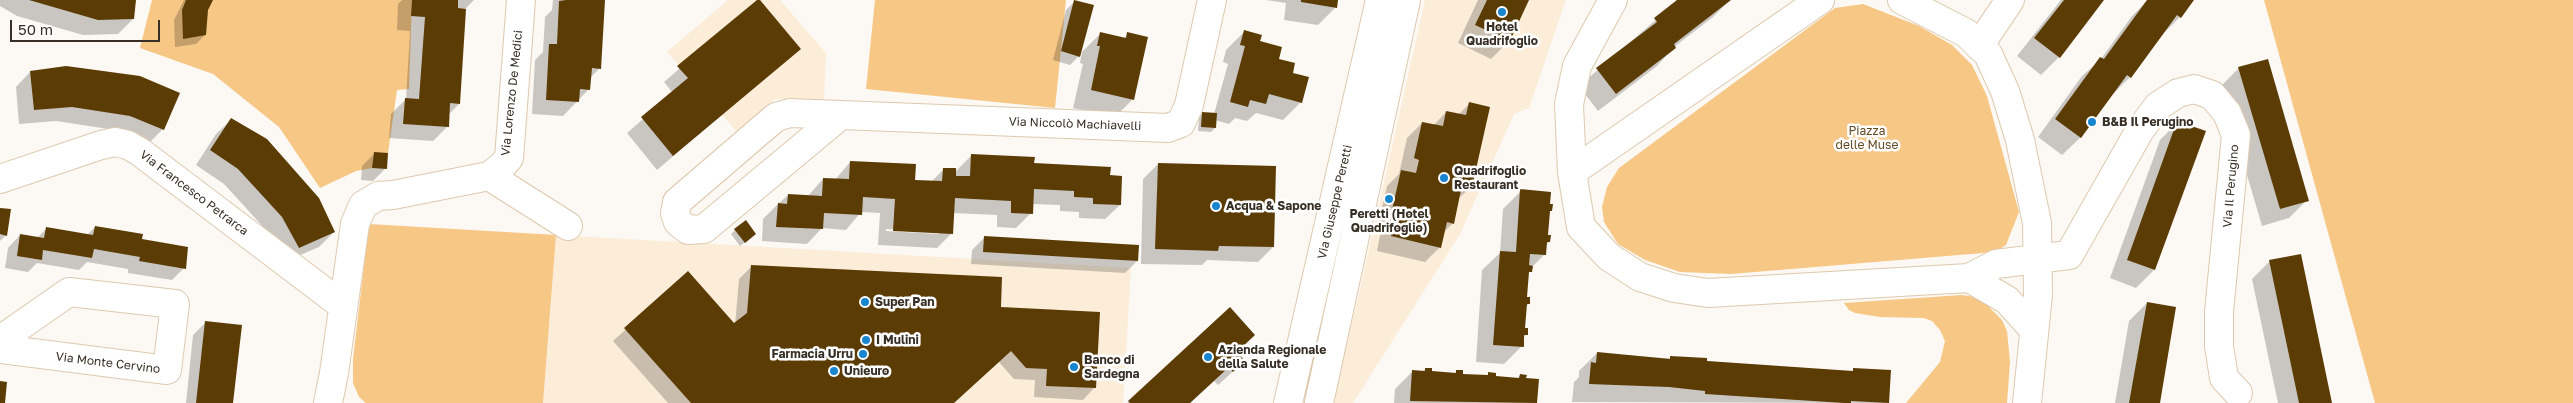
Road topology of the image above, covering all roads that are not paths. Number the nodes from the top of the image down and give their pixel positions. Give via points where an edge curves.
1 (521, 0) edge
2 (1212, 0) edge
3 (1380, 0) edge
4 (1406, 0) edge
5 (1613, 0) edge
6 (1820, 0) edge
7 (1902, 0) edge
8 (2010, 0) edge
9 (1979, 46) junction
10 (841, 115) junction
11 (1572, 172) junction
12 (488, 176) junction
13 (0, 179) edge
14 (568, 226) dead end
15 (2038, 259) junction
16 (1969, 278) junction
17 (342, 305) junction
18 (2034, 330) junction
19 (0, 340) edge
20 (0, 349) edge
21 (334, 374) junction
22 (2238, 393) dead end
23 (328, 403) edge
24 (341, 403) edge
25 (1288, 403) edge
26 (1319, 403) edge
27 (2027, 403) edge

1 - 12 street, Via Lorenzo De Medici via 508,158
2 - 10 street, Via Niccolò Machiavelli via 1189,105 1181,123 1168,128
3 - 25 street, Via Giuseppe Peretti
4 - 26 street, Via Giuseppe Peretti
5 - 11 street via 1577,66 1569,104
6 - 11 street
7 - 9 street via 1966,33
8 - 9 street
9 - 15 street via 1988,54 2006,91 2020,140 2037,223
10 - 10 street, Via Niccolò Machiavelli via 790,112 776,117 677,202 675,213 678,222 688,230 704,229
11 - 16 street via 1580,227 1609,257 1640,277 1674,288 1708,293
12 - 14 street
12 - 17 street, Via Lorenzo De Medici via 392,196 378,196 363,205 354,224
13 - 17 street, Via Francesco Petrarca via 101,145 115,142 128,145
15 - 16 street via 1996,264
15 - 18 street
15 - 22 street, Via Il Perugino via 2069,255 2140,130 2158,106 2178,93 2194,89 2212,95 2227,113 2236,135 2219,346 2224,378
16 - 18 street via 2007,300
17 - 21 street, Via Lorenzo De Medici
18 - 27 street
19 - 20 street, Via Monte Cervino via 69,292 175,304 167,370
21 - 23 street, Via Lorenzo De Medici
21 - 24 street, Via Lorenzo De Medici

